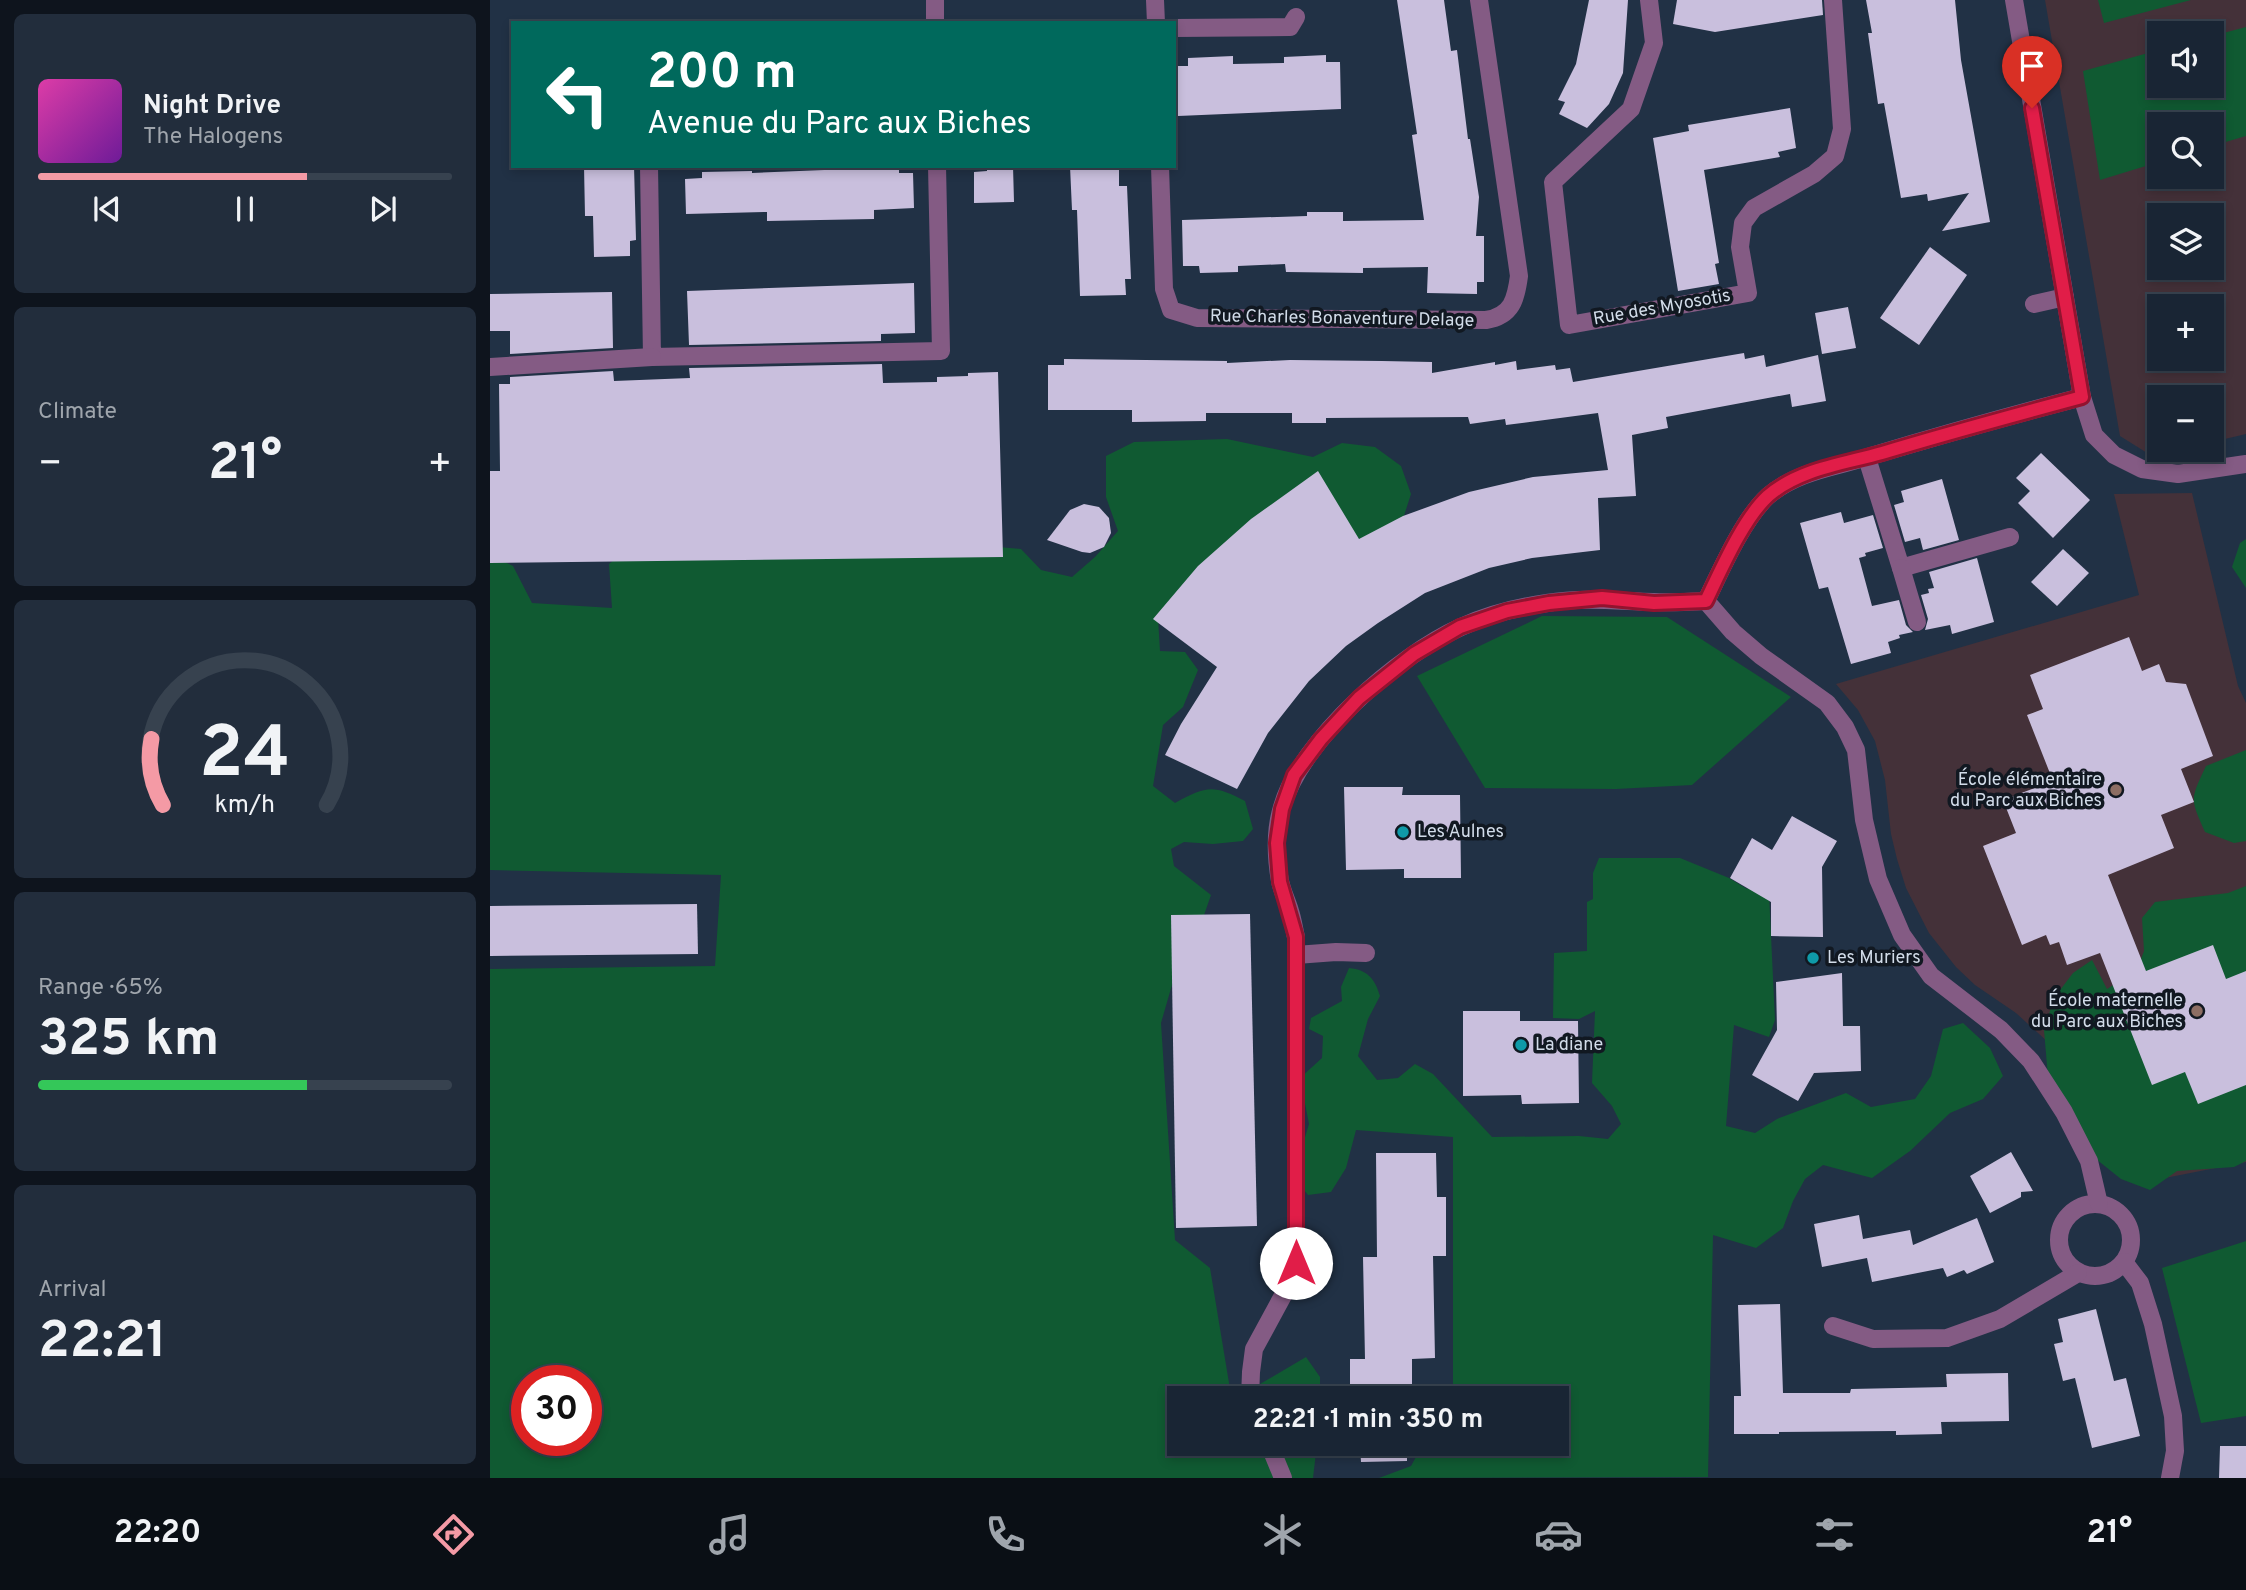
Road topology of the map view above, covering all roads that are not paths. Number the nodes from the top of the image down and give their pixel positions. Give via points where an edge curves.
1 (935, 0) edge
2 (1155, 0) edge
3 (1479, 0) edge
4 (1649, 0) edge
5 (1833, 0) edge
6 (2014, 0) edge
7 (1296, 17) dead end
8 (935, 21) edge
9 (1156, 21) edge
10 (1176, 28) edge
11 (649, 168) edge
12 (937, 168) edge
13 (1160, 168) edge
14 (2065, 297) junction
15 (2034, 304) dead end
16 (652, 357) junction
17 (490, 367) edge
18 (2082, 397) junction
19 (1867, 457) junction
20 (2246, 464) edge
21 (2010, 537) dead end
22 (1901, 568) junction
23 (1706, 601) junction
24 (1917, 622) dead end
25 (1366, 953) dead end
26 (1296, 955) junction
27 (2099, 1204) junction
28 (2124, 1262) junction
29 (2078, 1273) junction
30 (1833, 1326) dead end
31 (1250, 1386) edge
32 (1274, 1456) edge
33 (1283, 1478) edge
34 (2170, 1478) edge

1 - 8 street
2 - 9 street
3 - 13 street, Rue Charles Bonaventure Delage via 1519,276 1510,309 1498,318 1197,318 1171,310 1164,289
4 - 5 street, Rue des Myosotis via 1654,43 1631,109 1553,183 1569,325 1748,293 1740,247 1743,223 1754,208 1814,174 1835,156 1842,129
6 - 14 street
7 - 10 street via 1290,27
11 - 16 street
12 - 16 street via 941,351
14 - 15 street
14 - 18 street
16 - 17 street
18 - 19 street
18 - 20 street via 2094,435 2114,455 2142,470 2178,474
19 - 22 street
19 - 23 street via 1784,483 1765,499 1724,562
21 - 22 street
22 - 24 street
23 - 26 street via 1602,598 1507,611 1460,627 1414,654 1359,698 1294,775 1282,809 1277,843 1280,882 1296,937
23 - 27 street via 1761,656 1826,703 1845,727 1856,750 1864,820 1878,879 1902,935 1931,975 2001,1030 2031,1061 2090,1161
25 - 26 street
26 - 31 street via 1296,1263 1254,1349
27 - 28 street via 2116,1210 2127,1223 2132,1238
27 - 29 street via 2081,1206 2066,1219 2059,1237 2062,1256
28 - 29 street via 2102,1276
28 - 34 street via 2140,1283 2174,1416
29 - 30 street via 2000,1319 1947,1338 1873,1339
32 - 33 street

